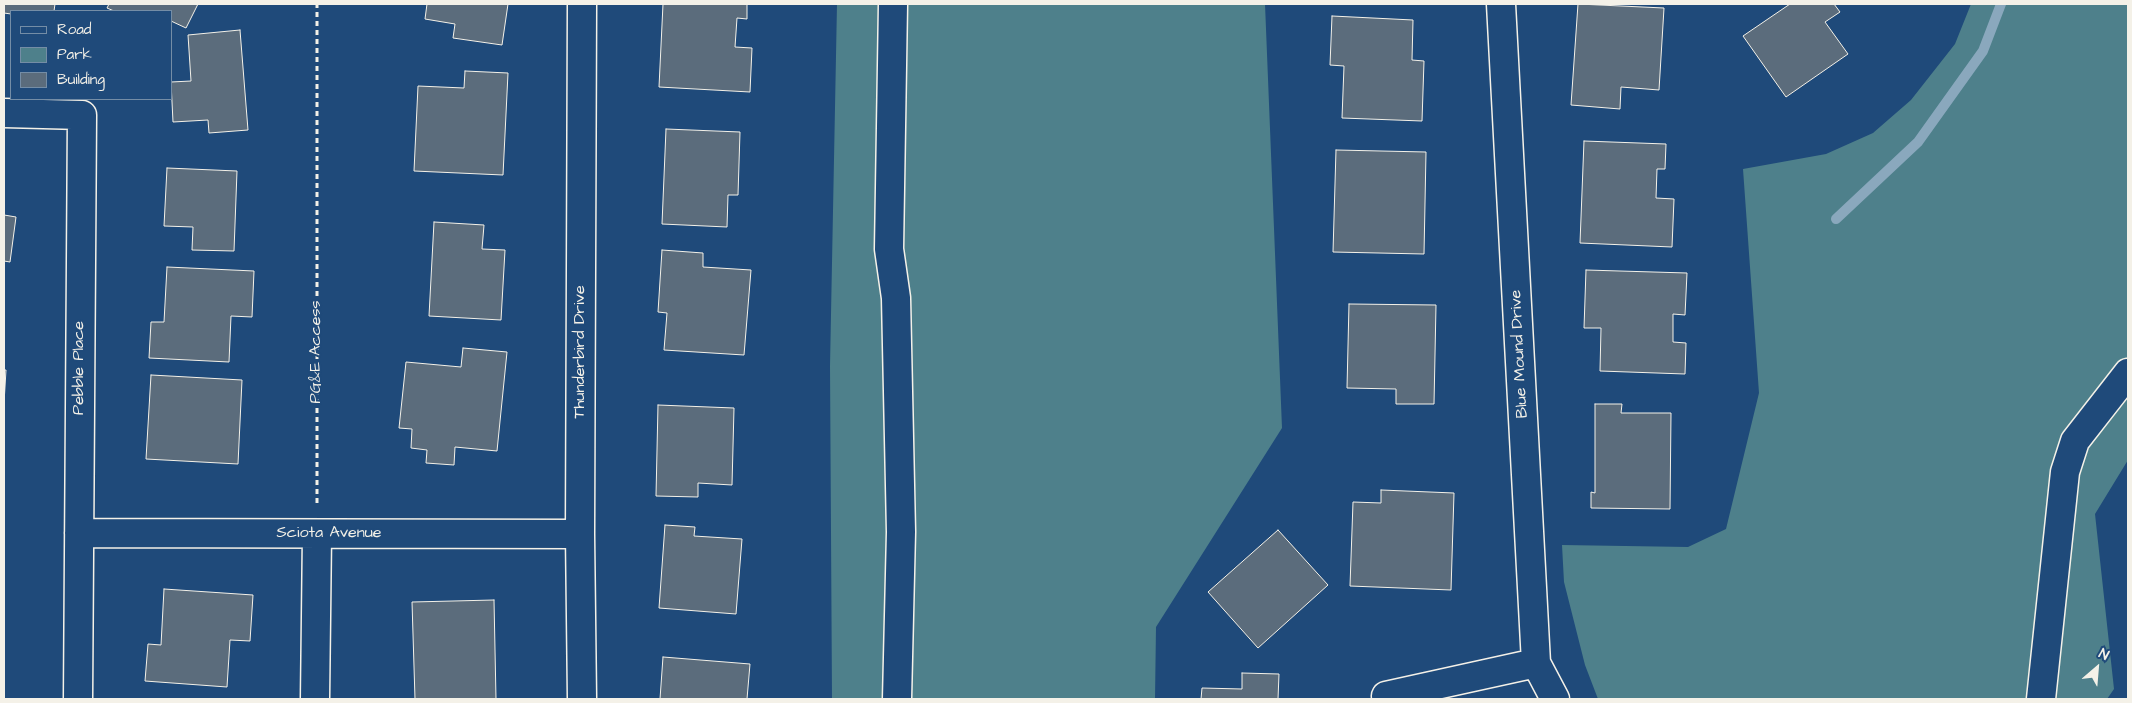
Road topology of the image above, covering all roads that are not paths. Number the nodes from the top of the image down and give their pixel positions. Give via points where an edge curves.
1 (582, 4) edge
2 (893, 4) edge
3 (1501, 4) edge
4 (4, 114) edge
5 (2128, 373) edge
6 (79, 533) junction
7 (317, 534) junction
8 (580, 534) junction
9 (1536, 663) junction
10 (1386, 696) dead end
11 (78, 699) edge
12 (315, 699) edge
13 (582, 699) edge
14 (897, 699) edge
15 (1555, 699) edge
16 (2041, 699) edge

1 - 8 street, Thunderbird Drive
2 - 14 street via 889,249 896,298 901,532
3 - 9 street, Blue Mound Drive
4 - 6 street, Pebble Place via 82,115
5 - 16 street via 2075,441 2065,472
6 - 7 street, Sciota Avenue
6 - 11 street, Pebble Place
7 - 8 street, Sciota Avenue
7 - 12 street
8 - 13 street, Thunderbird Drive
9 - 10 street
9 - 15 street, Blue Mound Drive

